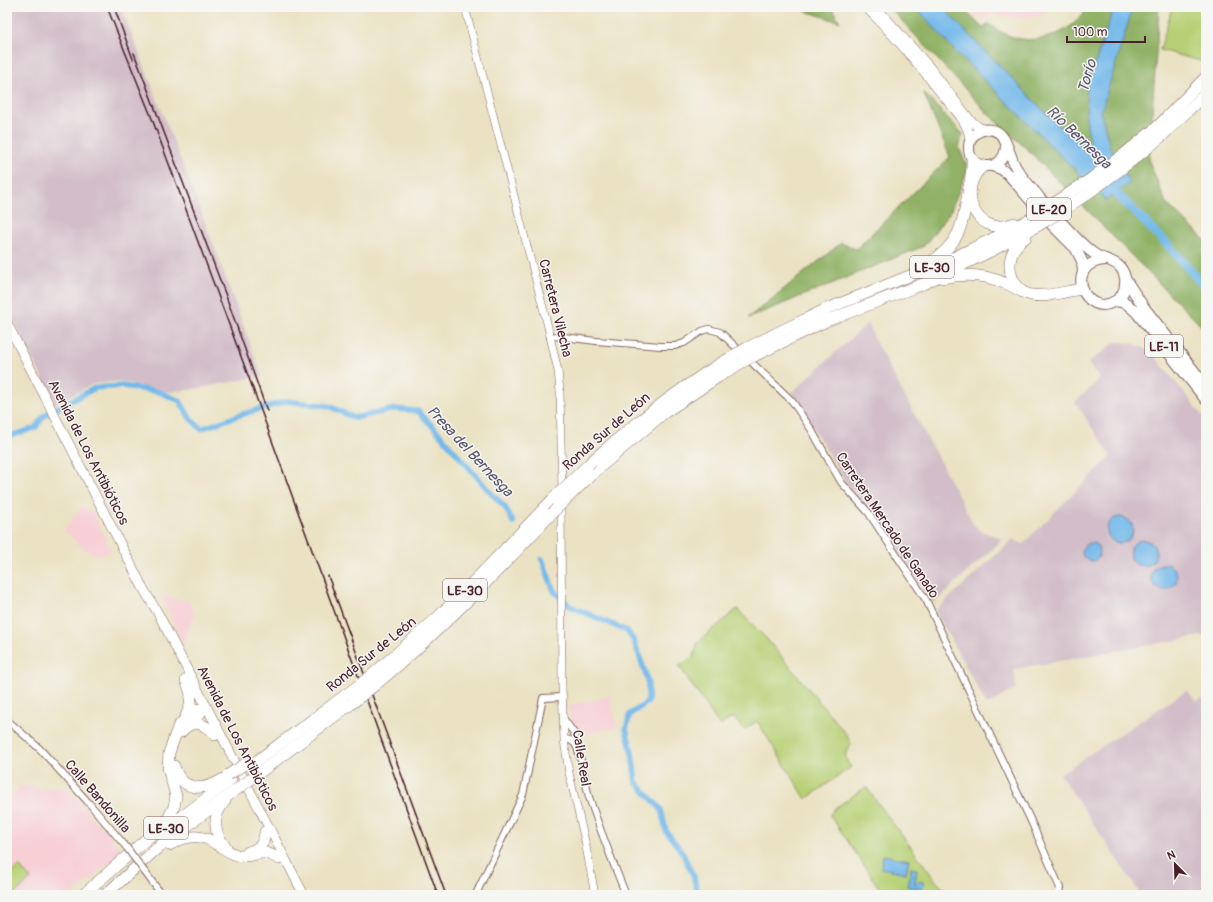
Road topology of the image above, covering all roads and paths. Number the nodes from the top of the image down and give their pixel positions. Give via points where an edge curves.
1 (465, 7) edge
2 (866, 7) edge
3 (876, 7) edge
4 (1206, 78) edge
5 (1206, 93) edge
6 (983, 129) junction
7 (1159, 132) junction
8 (970, 139) junction
9 (1006, 146) junction
10 (972, 159) junction
11 (988, 166) junction
12 (1033, 219) junction
13 (1105, 260) junction
14 (1082, 280) junction
15 (1126, 280) junction
16 (923, 284) junction
17 (1023, 292) junction
18 (1116, 301) junction
19 (829, 308) junction
20 (7, 322) edge
21 (550, 337) junction
22 (750, 352) junction
23 (740, 358) junction
24 (1206, 386) edge
25 (1206, 400) edge
26 (147, 595) junction
27 (562, 623) joint
28 (182, 658) junction
29 (186, 680) junction
30 (373, 680) junction
31 (562, 697) junction
32 (349, 699) junction
33 (201, 709) junction
34 (190, 718) junction
35 (563, 718) junction
36 (7, 720) edge
37 (564, 732) junction
38 (574, 733) junction
39 (215, 735) junction
40 (564, 740) junction
41 (578, 752) junction
42 (231, 754) junction
43 (253, 766) junction
44 (242, 776) junction
45 (232, 782) junction
46 (265, 832) joint
47 (266, 848) junction
48 (146, 859) junction
49 (279, 860) joint
50 (476, 894) edge
51 (83, 895) edge
52 (105, 895) edge
53 (162, 895) edge
54 (298, 895) edge
55 (301, 895) edge
56 (304, 895) edge
57 (595, 895) edge
58 (626, 895) edge
59 (1058, 895) edge

1 - 21 street, Carretera Vilecha
2 - 8 main road via 905,48 965,123
3 - 6 main road via 910,44 970,120
4 - 7 highway, Ronda Sur de León / LE-30
5 - 7 highway, Ronda Sur de León / LE-30
6 - 8 highway
6 - 9 highway via 990,129 1001,135
7 - 12 highway, Ronda Sur de León / LE-30, bridge
7 - 12 highway, Ronda Sur de León / LE-30, bridge via 1105,183 1062,212
8 - 10 highway
9 - 11 highway via 1004,157 996,164
9 - 13 highway, LE-20 via 1021,175 1050,211 1089,250
10 - 11 highway
10 - 19 highway via 965,216 959,233 945,252 922,267 853,295
11 - 12 highway via 981,168 975,177 971,192 972,204 978,217 985,223 998,226
11 - 14 highway, LE-20 via 1001,169 1008,174 1068,240 1082,261
12 - 16 highway, Ronda Sur de León / LE-30 via 995,249
12 - 17 highway via 1034,231 1015,246 1009,264 1014,282
12 - 19 highway, Ronda Sur de León / LE-30 via 947,261
13 - 14 highway via 1092,262
13 - 15 highway, LE-11 via 1121,268
14 - 17 highway via 1066,291 1040,296
14 - 18 highway via 1084,295 1093,303 1100,305
15 - 18 highway via 1124,292
15 - 24 highway, LE-11 via 1143,306
16 - 17 highway via 958,275 987,276
16 - 22 highway, Ronda Sur de León / LE-30
18 - 25 highway, LE-11 via 1126,303 1136,312
19 - 22 highway, Ronda Sur de León / LE-30 via 783,330
20 - 26 main road, Avenida de Los Antibióticos
21 - 27 street, Carretera Vilecha via 560,392
21 - 59 street, Carretera Mercado de Ganado via 675,346 702,331 720,332 792,401 841,482 868,512 926,600 1031,821 1060,888
22 - 23 highway, Ronda Sur de León / LE-30, bridge
23 - 30 highway, Ronda Sur de León / LE-30, bridge via 718,377 664,413 592,474 450,619 412,654
23 - 30 highway, Ronda Sur de León / LE-30, bridge via 712,369 658,405 592,460
26 - 28 main road, Avenida de Los Antibióticos
26 - 29 main road, Avenida de Los Antibióticos
27 - 31 street, Calle Real
28 - 33 main road via 201,702
28 - 42 main road, Avenida de Los Antibióticos
29 - 33 main road, Avenida de Los Antibióticos
29 - 34 highway via 191,694
30 - 32 highway, Ronda Sur de León / LE-30, bridge
31 - 35 street, Calle Real
31 - 50 street via 542,698 523,796
32 - 43 highway, Ronda Sur de León / LE-30
32 - 43 highway, Ronda Sur de León / LE-30
33 - 34 highway via 193,710
33 - 39 main road, Avenida de Los Antibióticos
33 - 42 main road via 206,711 221,741
34 - 39 highway via 208,727
34 - 45 highway via 175,745 172,758 176,775 193,788
34 - 51 highway via 178,726 169,753 168,768 176,796 167,821
35 - 37 street, Calle Real
35 - 38 street
36 - 53 street, Calle Bandonilla, bridge via 40,749 88,802
37 - 38 street
37 - 40 street, Calle Real
38 - 41 street
39 - 46 main road, Avenida de Los Antibióticos
40 - 41 street via 574,742
40 - 57 street, Calle Real
41 - 58 street via 587,790
42 - 44 main road, Avenida de Los Antibióticos
43 - 45 highway, Ronda Sur de León / LE-30
44 - 47 main road via 271,838
44 - 56 main road, Avenida de Los Antibióticos
45 - 47 highway via 216,816 215,829 219,840 237,852
45 - 48 highway, Ronda Sur de León / LE-30
45 - 51 highway, Ronda Sur de León / LE-30 via 156,836
46 - 47 highway
47 - 48 highway via 242,856 232,854 204,838 194,837 176,841
47 - 49 highway
47 - 55 main road via 279,853
48 - 52 highway, Ronda Sur de León / LE-30
49 - 54 main road

